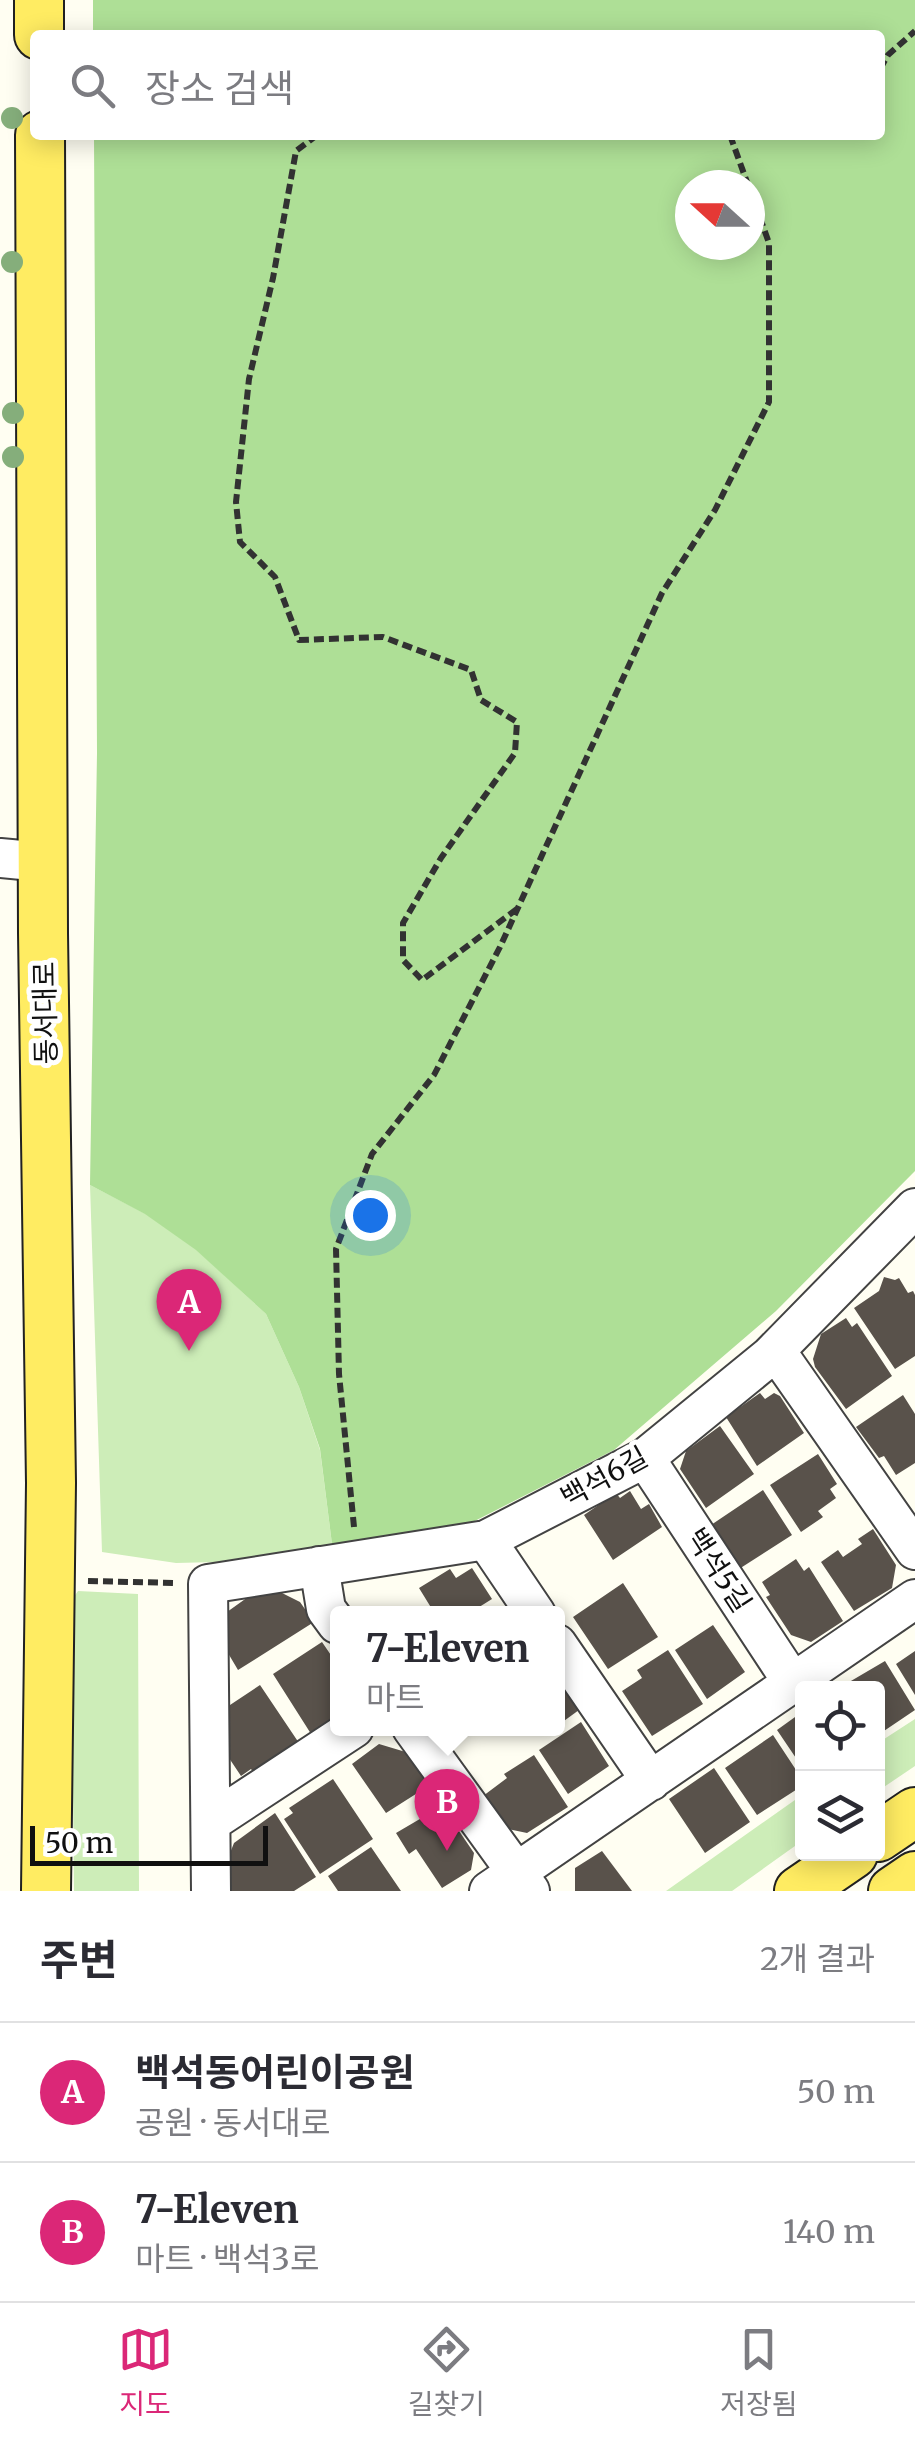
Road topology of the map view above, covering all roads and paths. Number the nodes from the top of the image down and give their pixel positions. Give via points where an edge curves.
1 (39, 0) edge
2 (40, 30) edge
3 (915, 31) edge
4 (885, 60) edge
5 (40, 140) edge
6 (310, 140) edge
7 (732, 140) edge
8 (743, 170) edge
9 (765, 231) edge
10 (21, 860) edge
11 (518, 908) junction
12 (909, 1227) edge
13 (776, 1351) junction
14 (645, 1458) junction
15 (486, 1540) junction
16 (915, 1550) edge
17 (338, 1563) junction
18 (88, 1581) dead end
19 (208, 1584) junction
20 (915, 1599) edge
21 (531, 1606) edge
22 (330, 1614) edge
23 (565, 1656) edge
24 (793, 1684) junction
25 (342, 1736) edge
26 (417, 1736) edge
27 (651, 1780) junction
28 (915, 1812) edge
29 (210, 1822) junction
30 (885, 1832) edge
31 (843, 1861) edge
32 (915, 1876) edge
33 (512, 1885) edge
34 (46, 1891) edge
35 (211, 1891) edge
36 (799, 1891) edge
37 (894, 1891) edge

1 - 2 main road
3 - 4 path
5 - 10 main road, 동서대로
6 - 11 path via 296,151 249,379 236,502 240,542 274,577 299,640 383,637 471,670 482,700 517,722 515,753 403,922 403,960 422,980
7 - 8 path
9 - 11 path via 768,402 715,510 662,593
10 - 34 main road, 동서대로 via 51,1483
11 - 17 path via 434,1075 372,1154 336,1249
12 - 13 street, 백석6길
13 - 14 street, 백석6길
13 - 16 street
14 - 15 street, 백석6길
14 - 24 street, 백석5길
15 - 17 street, 백석6길
15 - 21 street
17 - 19 street, 백석6길
17 - 22 street
18 - 19 path
19 - 29 street
20 - 24 street
23 - 27 street
24 - 27 street
25 - 29 street
26 - 33 street
27 - 33 street
28 - 30 main road
29 - 35 street
31 - 36 main road
32 - 37 main road

